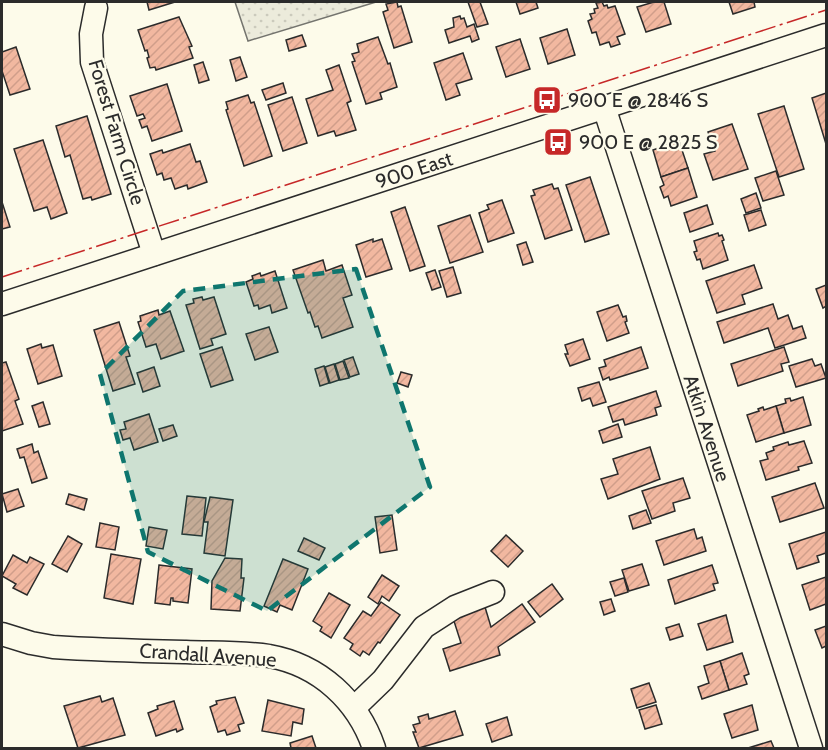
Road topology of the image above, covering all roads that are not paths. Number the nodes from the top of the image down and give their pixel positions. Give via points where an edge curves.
1 (96, 8) dead end
2 (826, 35) edge
3 (604, 107) junction
4 (154, 255) junction
5 (2, 304) edge
6 (493, 592) dead end
7 (2, 634) edge
8 (354, 708) junction
9 (374, 748) edge
10 (811, 748) edge

1 - 4 street, Forest Farm Circle via 91,34 92,62
2 - 3 street, 900 East
3 - 4 street, 900 East
3 - 10 street, Atkin Avenue
4 - 5 street, 900 East
6 - 8 street via 455,607 424,627 383,680
7 - 8 street, Crandall Avenue via 53,647 268,656 312,671 342,693
8 - 9 street, Crandall Avenue

